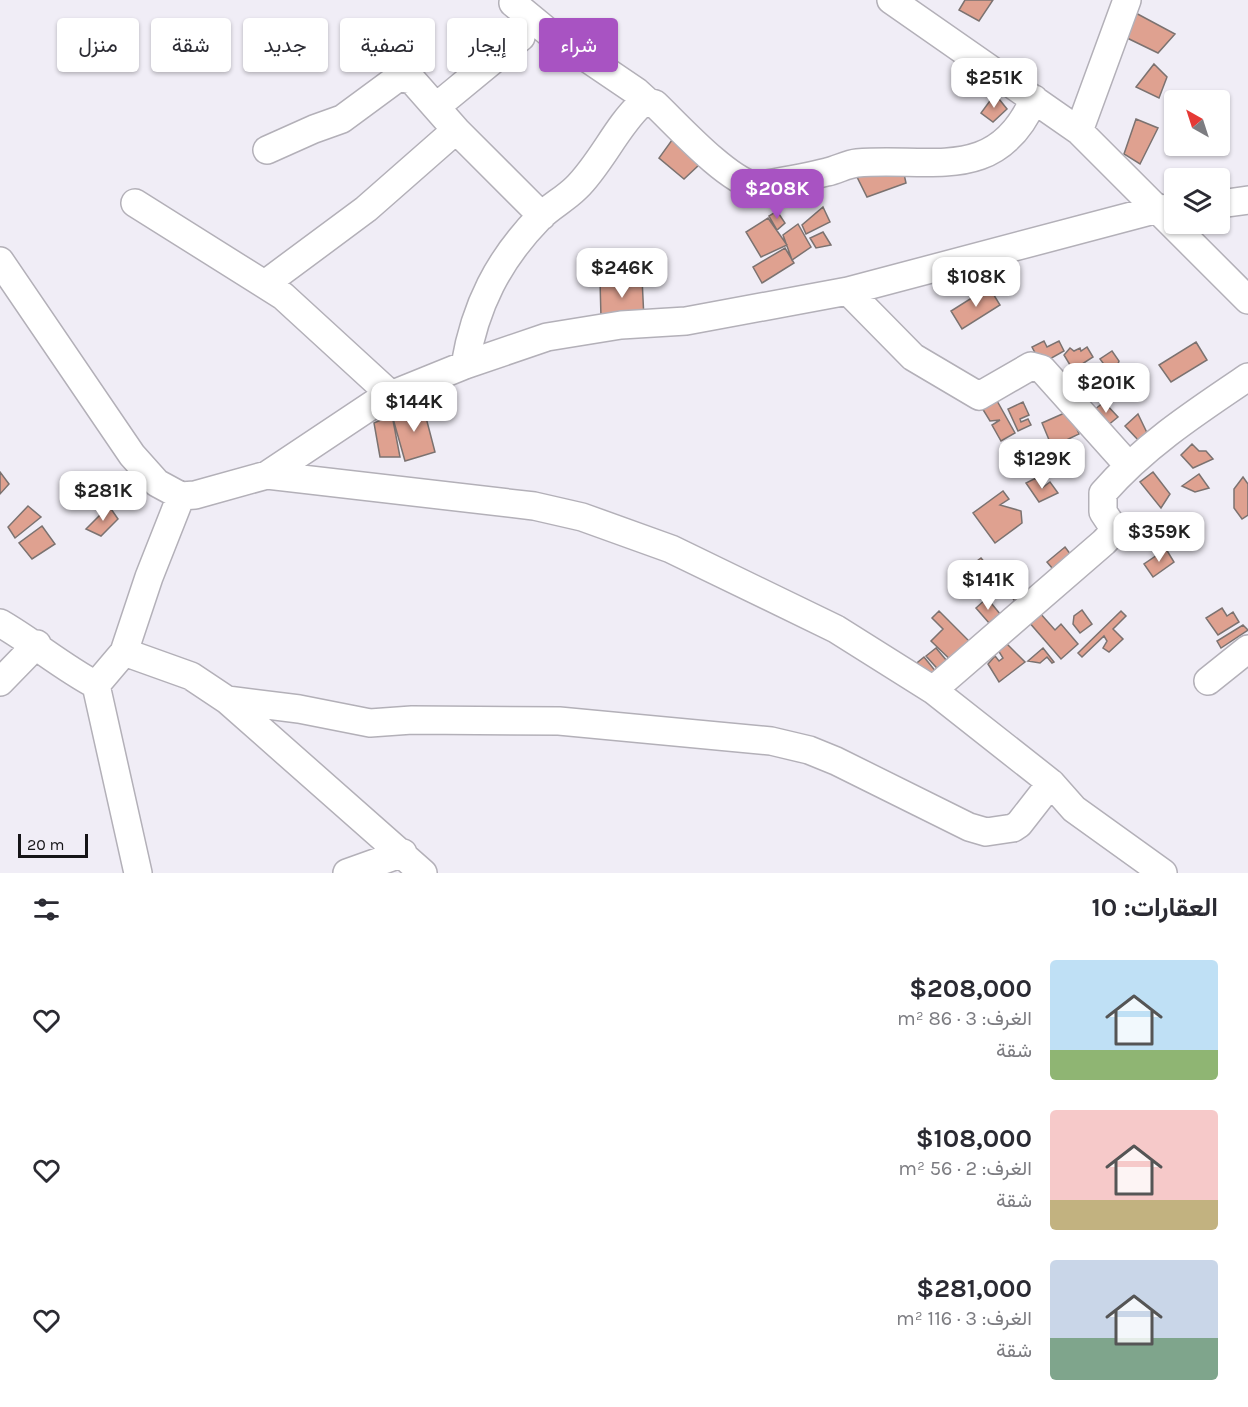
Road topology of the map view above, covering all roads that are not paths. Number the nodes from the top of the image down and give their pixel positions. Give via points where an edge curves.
1 (1126, 0) edge
2 (895, 1) edge
3 (513, 3) dead end
4 (478, 72) edge
5 (1034, 99) junction
6 (648, 102) junction
7 (436, 107) junction
8 (456, 130) junction
9 (1079, 131) junction
10 (267, 150) dead end
11 (1248, 200) edge
12 (135, 203) dead end
13 (1230, 203) edge
14 (1164, 206) edge
15 (1164, 209) edge
16 (542, 216) junction
17 (1189, 234) edge
18 (0, 261) edge
19 (265, 284) junction
20 (848, 291) junction
21 (1248, 300) edge
22 (465, 365) junction
23 (1248, 377) edge
24 (391, 395) junction
25 (1128, 465) junction
26 (267, 475) junction
27 (181, 496) junction
28 (0, 623) edge
29 (37, 645) junction
30 (1248, 650) edge
31 (124, 651) junction
32 (1208, 681) dead end
33 (0, 682) edge
34 (96, 685) junction
35 (933, 690) junction
36 (227, 700) junction
37 (1051, 783) junction
38 (403, 853) junction
39 (138, 873) edge
40 (347, 873) edge
41 (423, 873) edge
42 (1163, 873) edge

1 - 9 street
2 - 5 street
3 - 6 street
4 - 7 street
5 - 6 street via 1013,136 1000,147 978,156 941,163 854,164 755,186 743,183
5 - 9 street
6 - 16 street via 634,110 575,189
7 - 8 street
7 - 10 street via 412,80 399,77 342,119
8 - 16 street
8 - 19 street via 366,209
9 - 14 street
11 - 13 street
12 - 19 street
15 - 20 street
16 - 22 street via 503,263 482,297
17 - 21 street
18 - 27 street via 132,455 157,483
19 - 24 street via 321,329
20 - 22 street via 686,321 621,325 547,337
20 - 25 street via 913,357 979,396 1031,366 1042,369
22 - 24 street
23 - 25 street
24 - 26 street
25 - 35 street via 1103,493 1103,512 1114,530 1110,536
26 - 27 street
26 - 35 street via 534,506 582,517 728,574 836,629
27 - 31 street
28 - 29 street
29 - 33 street
29 - 34 street via 71,672
30 - 32 street
31 - 34 street
31 - 36 street via 191,676
34 - 39 street
35 - 37 street
36 - 37 street via 370,723 559,721 771,741 809,750 957,822 986,832 1019,824
36 - 38 street
37 - 42 street via 1074,809
38 - 40 street
38 - 41 street

